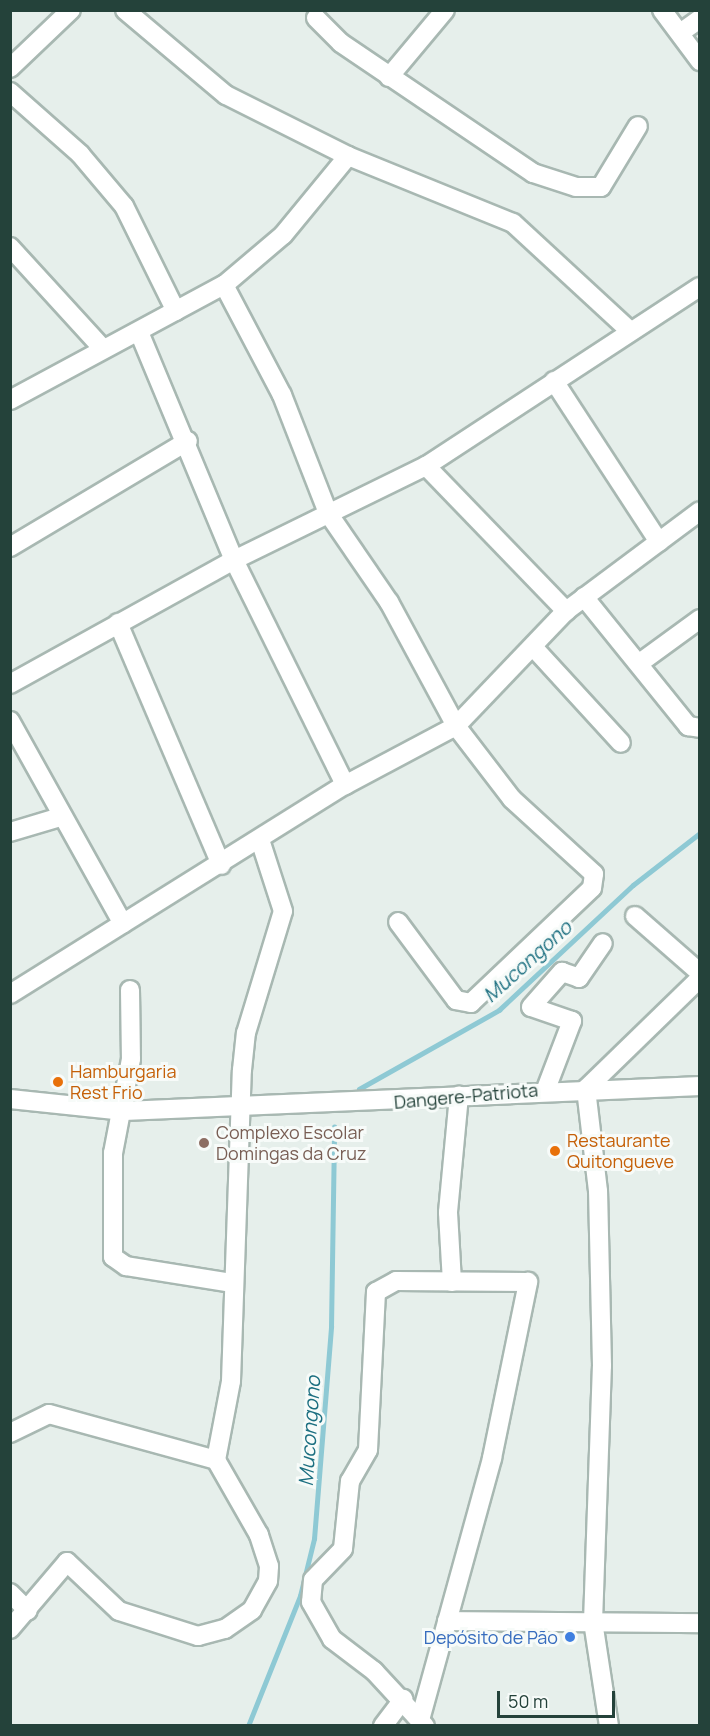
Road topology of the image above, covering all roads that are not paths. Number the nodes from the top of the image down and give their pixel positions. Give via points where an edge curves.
1 (71, 10) edge
2 (125, 10) edge
3 (445, 10) edge
4 (662, 10) edge
5 (315, 13) edge
6 (699, 20) edge
7 (680, 33) junction
8 (699, 61) edge
9 (10, 68) edge
10 (390, 77) junction
11 (10, 92) edge
12 (638, 126) dead end
13 (348, 156) junction
14 (10, 247) edge
15 (224, 285) junction
16 (699, 287) edge
17 (176, 311) junction
18 (628, 329) junction
19 (139, 332) junction
20 (104, 349) junction
21 (554, 381) junction
22 (10, 400) edge
23 (188, 441) junction
24 (426, 466) junction
25 (699, 511) edge
26 (328, 513) junction
27 (659, 542) junction
28 (10, 548) edge
29 (234, 560) junction
30 (584, 597) junction
31 (566, 611) junction
32 (699, 619) edge
33 (118, 623) junction
34 (535, 649) junction
35 (641, 662) junction
36 (10, 684) edge
37 (10, 721) edge
38 (456, 726) junction
39 (699, 728) edge
40 (621, 743) dead end
41 (345, 785) junction
42 (60, 817) junction
43 (10, 832) edge
44 (260, 840) junction
45 (221, 865) junction
46 (635, 916) dead end
47 (398, 922) dead end
48 (123, 924) junction
49 (603, 943) dead end
50 (699, 973) edge
51 (699, 978) edge
52 (130, 990) dead end
53 (10, 994) edge
54 (699, 1086) edge
55 (546, 1089) junction
56 (585, 1089) junction
57 (459, 1096) junction
58 (10, 1099) edge
59 (242, 1106) junction
60 (124, 1111) junction
61 (452, 1282) junction
62 (232, 1283) junction
63 (10, 1433) edge
64 (216, 1460) junction
65 (10, 1593) edge
66 (28, 1611) junction
67 (447, 1622) junction
68 (593, 1622) junction
69 (699, 1623) edge
70 (10, 1629) edge
71 (403, 1699) junction
72 (423, 1723) edge
73 (383, 1725) edge
74 (609, 1725) edge

1 - 9 street
2 - 13 street via 226,95
3 - 10 street
4 - 7 street
5 - 10 street
6 - 7 street
7 - 8 street
10 - 12 street via 533,173 576,187 601,187
11 - 17 street via 58,132 124,206
13 - 15 street via 283,235
13 - 18 street via 513,223
14 - 20 street
15 - 17 street
15 - 26 street via 282,395
16 - 18 street
17 - 19 street
18 - 21 street
19 - 20 street
19 - 23 street
20 - 22 street
21 - 24 street
21 - 27 street
23 - 28 street
23 - 29 street
24 - 26 street
24 - 31 street
25 - 27 street
26 - 29 street
26 - 38 street via 389,603
27 - 30 street
29 - 33 street
29 - 41 street
30 - 31 street
30 - 35 street
31 - 34 street
32 - 35 street
33 - 36 street
33 - 45 street
34 - 38 street
34 - 40 street
35 - 39 street via 688,726
37 - 42 street
38 - 41 street
38 - 47 street via 512,799 580,856 594,874 592,888 471,1003 456,1000
41 - 44 street
42 - 43 street
42 - 48 street
44 - 45 street
44 - 59 street via 283,911 246,1033
45 - 48 street
46 - 50 street
48 - 53 street
49 - 55 street via 579,978 562,972 531,1007 573,1021
51 - 56 street
52 - 60 street via 131,1059
54 - 56 street, Dangere-Patriota
55 - 56 street, Dangere-Patriota
55 - 57 street, Dangere-Patriota
56 - 68 street via 598,1191 602,1366
57 - 59 street, Dangere-Patriota via 380,1103
57 - 61 street via 448,1212
58 - 60 street, Dangere-Patriota
59 - 60 street, Dangere-Patriota
59 - 62 street
60 - 62 street via 113,1153 113,1257 126,1266
61 - 67 street via 528,1282 492,1458
61 - 71 street via 396,1281 376,1292 368,1450 350,1481 343,1549 319,1571 310,1591 313,1613 332,1639
62 - 64 street via 231,1381
63 - 64 street via 50,1414
64 - 66 street via 260,1535 269,1566 252,1611 225,1629 198,1636 181,1632 119,1611 67,1562
65 - 66 street
66 - 70 street
67 - 68 street
67 - 72 street
68 - 69 street
68 - 74 street
71 - 72 street
71 - 73 street

